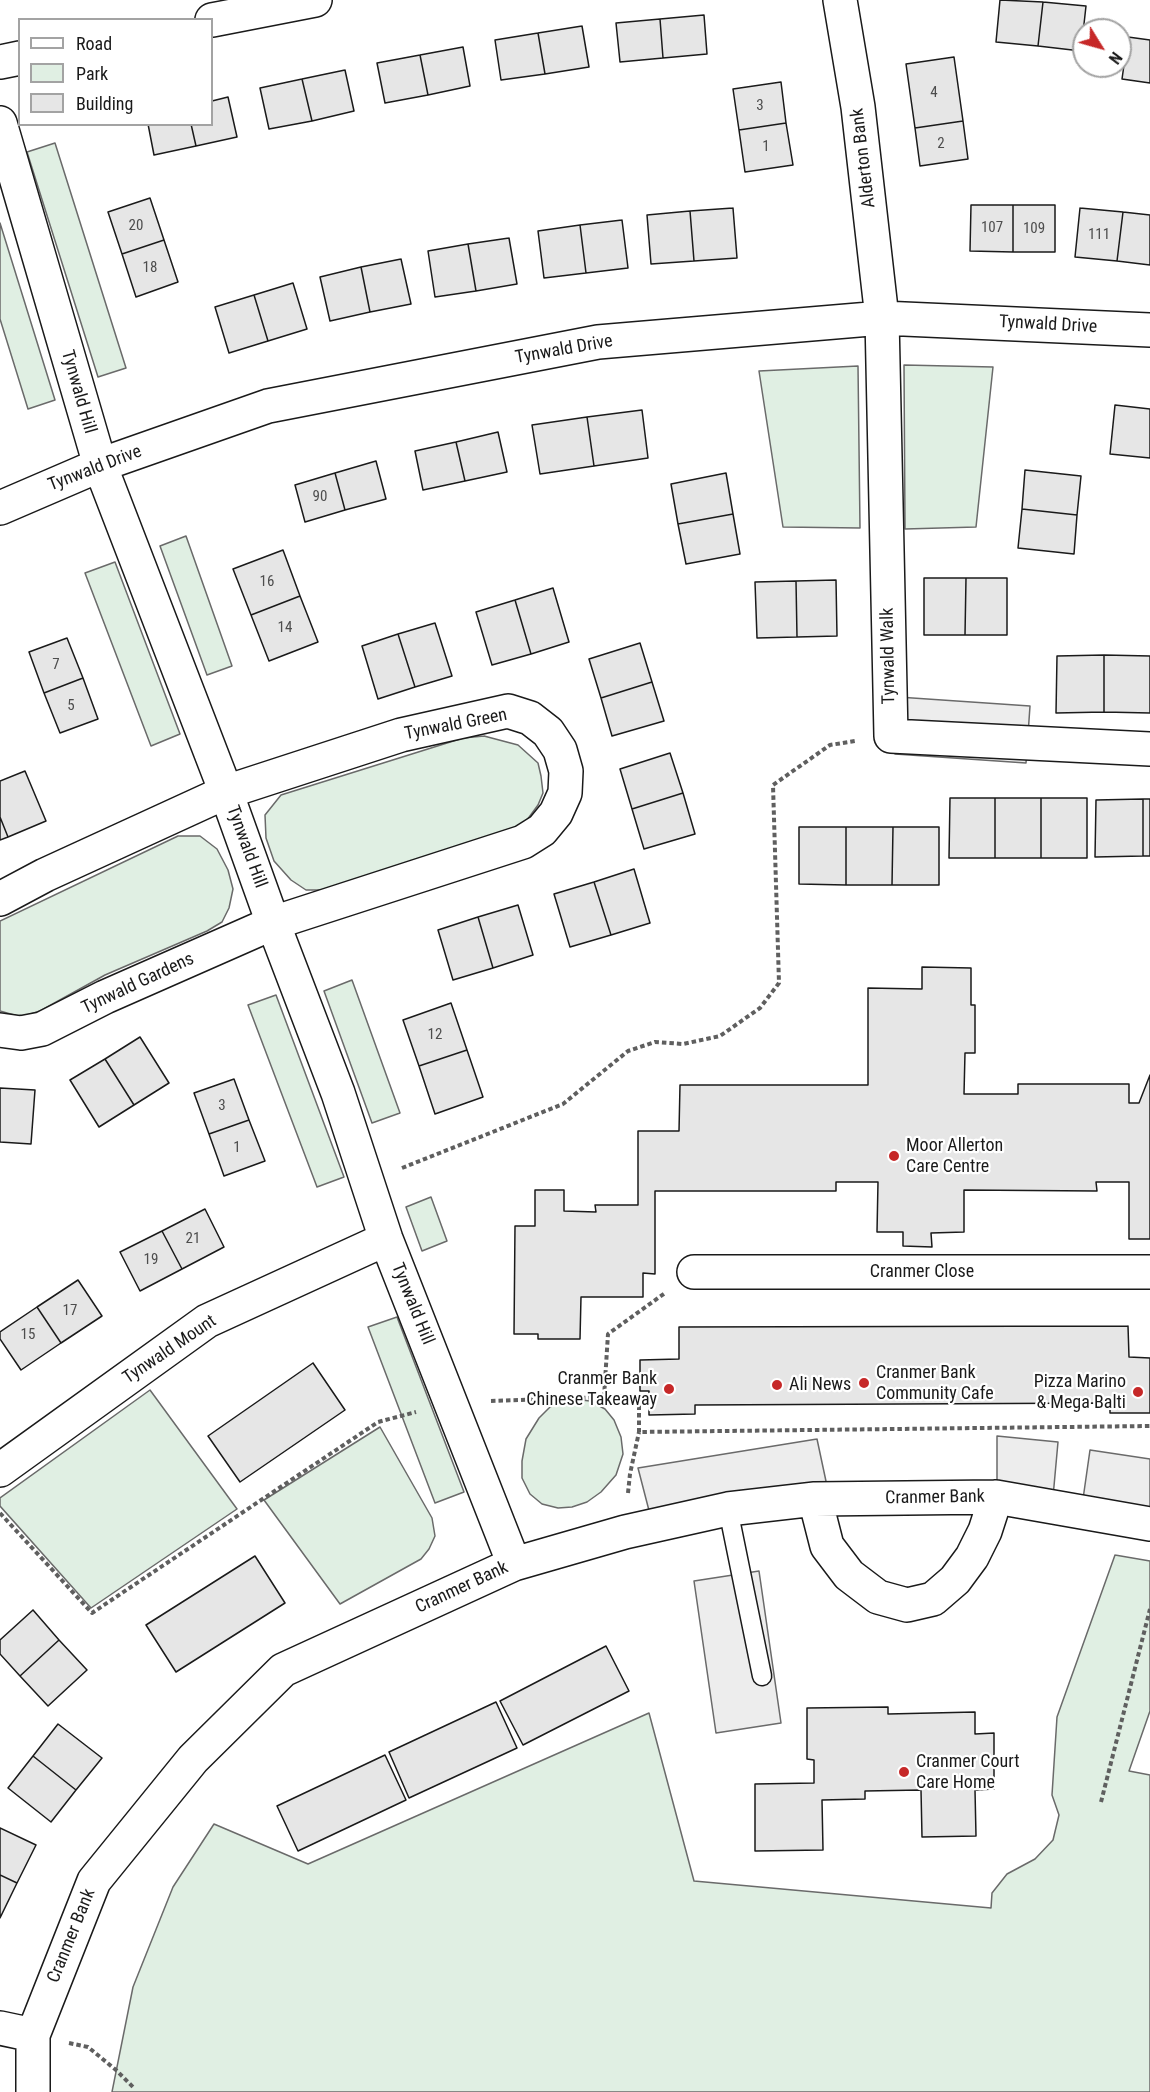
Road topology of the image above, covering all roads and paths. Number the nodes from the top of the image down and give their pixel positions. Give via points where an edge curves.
1 (315, 0) edge
2 (840, 0) edge
3 (256, 5) edge
4 (213, 20) edge
5 (18, 58) edge
6 (0, 62) edge
7 (0, 123) edge
8 (882, 318) junction
9 (1150, 330) edge
10 (99, 465) junction
11 (0, 508) edge
12 (891, 736) junction
13 (1150, 749) edge
14 (226, 792) junction
15 (0, 899) edge
16 (273, 923) junction
17 (0, 1030) edge
18 (367, 1181) junction
19 (386, 1239) junction
20 (694, 1272) joint
21 (1150, 1272) edge
22 (604, 1397) junction
23 (451, 1403) junction
24 (1150, 1426) edge
25 (639, 1432) junction
26 (0, 1470) edge
27 (996, 1497) junction
28 (815, 1499) junction
29 (728, 1509) junction
30 (0, 1512) edge
31 (1150, 1524) edge
32 (626, 1532) junction
33 (514, 1564) junction
34 (1150, 1609) edge
35 (762, 1676) dead end
36 (1101, 1802) dead end
37 (0, 2028) edge
38 (33, 2035) junction
39 (135, 2089) dead end
40 (33, 2092) edge

1 - 3 street
2 - 8 street, Alderton Bank via 858,107
3 - 4 street
5 - 6 street
7 - 10 street, Tynwald Hill
8 - 9 street, Tynwald Drive
8 - 10 street, Tynwald Drive via 598,342 268,406
8 - 12 street, Tynwald Walk
10 - 11 street, Tynwald Drive
10 - 14 street, Tynwald Hill
12 - 13 street
12 - 18 path via 830,745 773,784 779,983 760,1008 720,1036 683,1044 655,1042 628,1051 563,1104
14 - 15 street
14 - 16 street, Tynwald Hill
14 - 16 street, Tynwald Green via 401,735 508,711 530,718 548,732 560,750 566,771 565,793 542,830 523,842
16 - 17 street, Tynwald Gardens via 42,1029 21,1033
16 - 18 street, Tynwald Hill via 339,1093
18 - 19 street, Tynwald Hill
19 - 23 street, Tynwald Hill
19 - 26 street, Tynwald Mount via 207,1321
20 - 21 street, Cranmer Close
20 - 22 path via 608,1334
22 - 23 path
22 - 25 path via 639,1396
23 - 30 path via 378,1422 92,1613
23 - 33 street, Tynwald Hill
24 - 25 path
25 - 32 path via 630,1474
27 - 28 street, Cranmer Bank
27 - 28 street via 985,1531 955,1580 933,1599 907,1605 879,1598 849,1575 827,1546
27 - 31 street, Cranmer Bank
28 - 29 street, Cranmer Bank
29 - 32 street, Cranmer Bank
29 - 35 lane
32 - 33 street, Cranmer Bank
33 - 38 street, Cranmer Bank via 284,1670 193,1759 94,1881
34 - 36 path
37 - 38 street
38 - 39 path via 88,2047
38 - 40 street, Cranmer Bank

